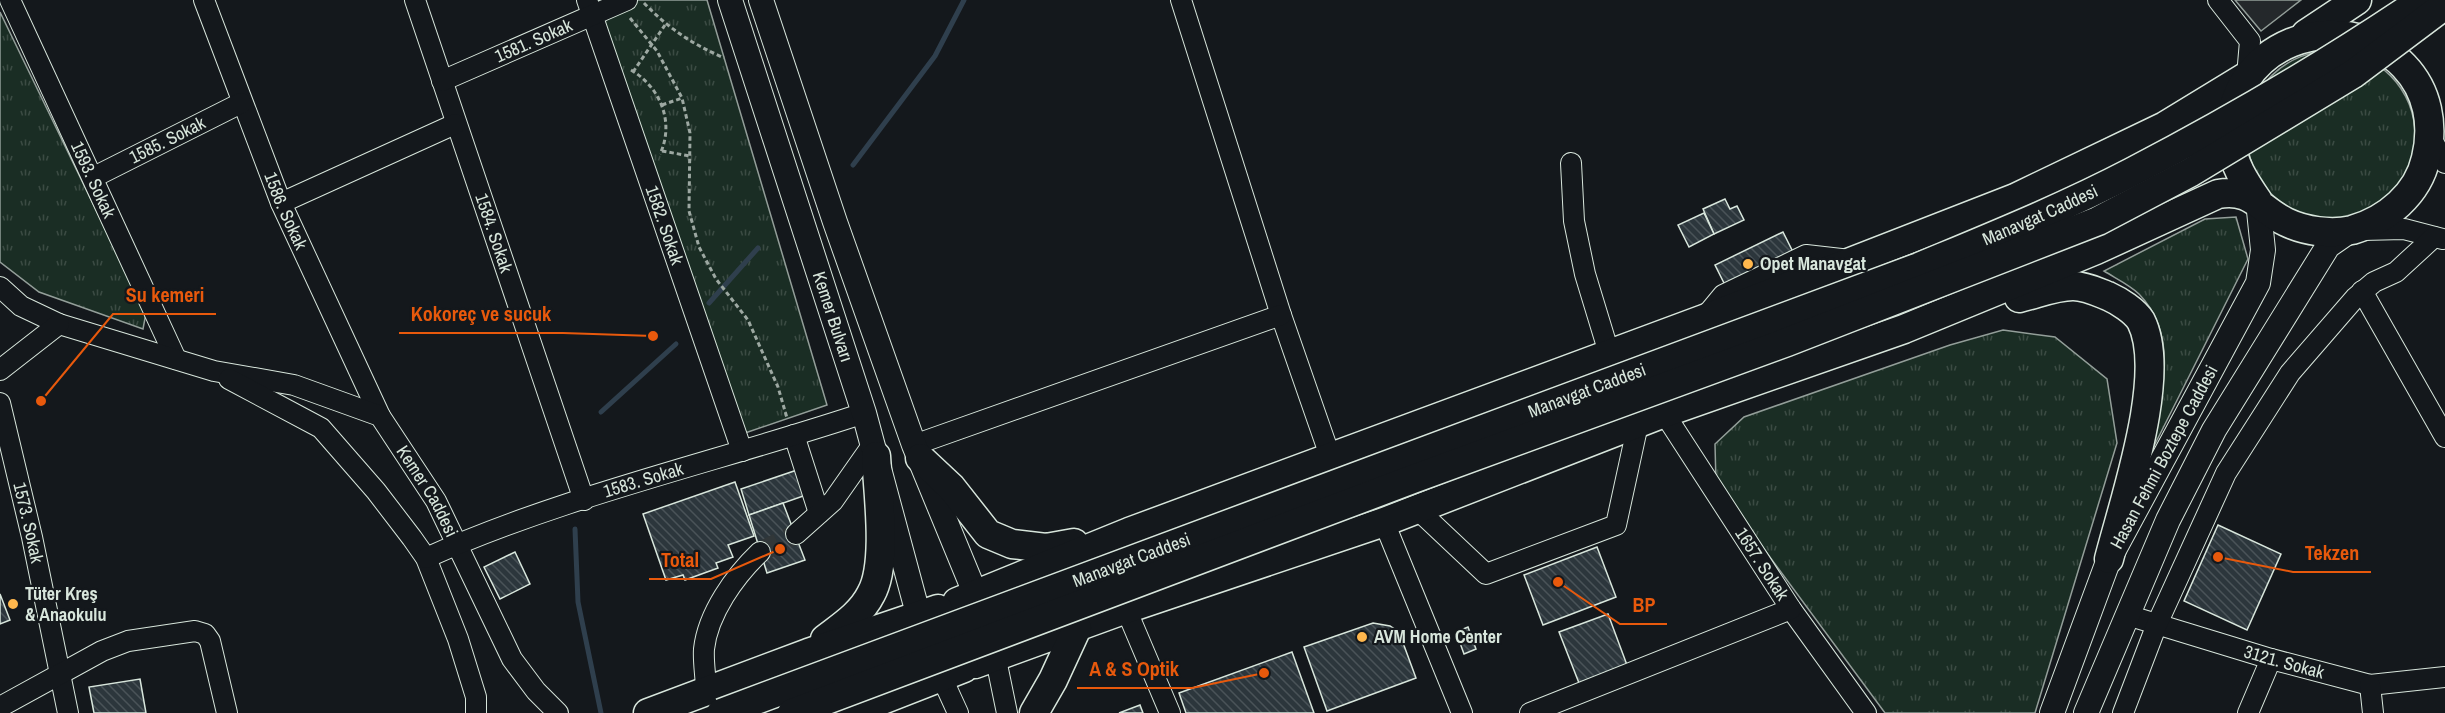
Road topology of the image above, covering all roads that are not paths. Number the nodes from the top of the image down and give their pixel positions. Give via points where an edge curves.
1 (10, 0) edge
2 (204, 0) edge
3 (415, 0) edge
4 (730, 0) edge
5 (761, 0) edge
6 (1181, 0) edge
7 (2218, 0) edge
8 (2357, 0) edge
9 (2424, 0) edge
10 (621, 2) edge
11 (2445, 5) edge
12 (589, 7) edge
13 (2445, 24) edge
14 (2302, 37) junction
15 (2247, 76) junction
16 (442, 81) junction
17 (2445, 100) edge
18 (241, 103) junction
19 (456, 124) junction
20 (2431, 138) junction
21 (1571, 163) dead end
22 (2445, 163) edge
23 (94, 177) junction
24 (2258, 201) junction
25 (281, 203) junction
26 (2351, 230) junction
27 (2440, 238) edge
28 (0, 287) edge
29 (2362, 291) junction
30 (1281, 315) junction
31 (59, 324) junction
32 (1904, 329) junction
33 (1609, 353) junction
34 (176, 359) junction
35 (0, 370) edge
36 (214, 371) junction
37 (0, 403) edge
38 (864, 413) junction
39 (1664, 413) junction
40 (380, 416) junction
41 (1638, 424) junction
42 (794, 435) junction
43 (2445, 437) edge
44 (875, 450) junction
45 (742, 451) junction
46 (917, 452) junction
47 (1330, 456) junction
48 (584, 500) junction
49 (1417, 509) junction
50 (819, 513) junction
51 (1384, 522) junction
52 (1130, 532) junction
53 (796, 534) tunnel mouth
54 (457, 544) junction
55 (760, 552) tunnel mouth
56 (426, 558) junction
57 (2109, 559) junction
58 (1126, 609) junction
59 (1791, 609) junction
60 (2127, 615) junction
61 (2157, 624) junction
62 (1077, 628) junction
63 (958, 635) junction
64 (808, 653) junction
65 (2271, 659) junction
66 (61, 673) junction
67 (2445, 677) edge
68 (2370, 684) junction
69 (714, 702) edge
70 (0, 707) edge
71 (68, 713) edge
72 (226, 713) edge
73 (476, 713) edge
74 (558, 713) edge
75 (648, 713) edge
76 (792, 713) edge
77 (849, 713) edge
78 (958, 713) edge
79 (1007, 713) edge
80 (1034, 713) edge
81 (1170, 713) edge
82 (1462, 713) edge
83 (1530, 713) edge
84 (1866, 713) edge
85 (2052, 713) edge
86 (2086, 713) edge
87 (2123, 713) edge
88 (2248, 713) edge
89 (2373, 713) edge

1 - 23 street, 1593. Sokak
2 - 18 street, 1586. Sokak
3 - 16 street, 1584. Sokak
4 - 38 main road, Kemer Bulvarı
5 - 46 main road, Kemer Bulvarı via 834,222
6 - 30 street
7 - 15 street via 2250,41
8 - 14 highway
9 - 13 highway
9 - 69 highway, Manavgat Caddesi, bridge via 2292,84 2131,173 2026,223 1919,267
10 - 12 street, 1581. Sokak
11 - 76 highway, Manavgat Caddesi, bridge via 2353,74 2191,172 2098,221 1786,342
12 - 16 street, 1581. Sokak
12 - 45 street, 1582. Sokak
14 - 15 highway via 2270,52
14 - 20 highway via 2332,31 2364,37 2392,52 2419,86 2427,106
15 - 24 highway via 2233,107 2231,141 2239,173
15 - 33 highway via 2165,126 2015,198
16 - 19 street, 1584. Sokak
17 - 20 highway
18 - 23 street, 1585. Sokak
18 - 25 street, 1586. Sokak
19 - 25 street
19 - 48 street, 1584. Sokak
20 - 22 street
20 - 26 highway via 2423,170 2407,198 2382,218
21 - 33 street via 1574,221
23 - 34 street, 1593. Sokak
24 - 26 highway via 2285,222 2317,232
24 - 32 highway via 2234,191 2218,194 2096,250
24 - 57 main road, Hasan Fehmi Boztepe Caddesi via 2263,250 2258,283
25 - 40 street, 1586. Sokak
26 - 27 street via 2404,230
26 - 60 main road, Hasan Fehmi Boztepe Caddesi via 2328,246 2214,430 2168,520
27 - 29 street via 2396,272
28 - 31 street, Kemer Caddesi via 21,306
29 - 43 street
29 - 61 street via 2290,374 2226,473
30 - 46 street
30 - 47 street
31 - 34 street, Kemer Caddesi
31 - 35 street
32 - 39 highway
32 - 57 highway via 2075,286 2117,300 2139,318 2151,357 2148,402
33 - 47 highway
34 - 36 street, Kemer Caddesi
36 - 40 street, Kemer Caddesi via 294,385
36 - 56 street, Kemer Caddesi via 321,428 376,491
37 - 66 street, 1573. Sokak
38 - 42 street, 1583. Sokak
38 - 44 main road, Kemer Bulvarı
39 - 41 highway
39 - 59 street, 1657. Sokak
40 - 54 street, Kemer Caddesi via 436,501
41 - 49 highway
41 - 49 street via 1616,525 1486,574
42 - 45 street, 1583. Sokak
42 - 50 street
44 - 50 street
44 - 63 main road, Kemer Bulvarı
44 - 64 highway via 880,567 872,594 856,615
45 - 48 street, 1583. Sokak
46 - 52 highway via 988,534 1012,544 1046,548
46 - 63 main road, Kemer Bulvarı
47 - 52 highway
48 - 54 street, 1583. Sokak
49 - 51 highway
50 - 53 street
51 - 58 highway
51 - 82 street
52 - 63 highway
54 - 56 street, 1583. Sokak
54 - 74 street, Kemer Caddesi via 512,659
55 - 69 street via 713,616 704,649
56 - 73 street, Kemer Caddesi via 458,639 476,697
57 - 85 main road, Hasan Fehmi Boztepe Caddesi
58 - 62 highway
58 - 81 street
59 - 83 street
59 - 84 street, 1657. Sokak
60 - 61 street, 3121. Sokak
60 - 86 main road, Hasan Fehmi Boztepe Caddesi
61 - 65 street, 3121. Sokak
61 - 87 street
62 - 63 highway
62 - 80 highway
63 - 64 highway
63 - 77 highway
63 - 78 street
63 - 79 street
64 - 69 highway
65 - 68 street, 3121. Sokak
65 - 88 street
66 - 70 street
66 - 71 street, 1573. Sokak
66 - 72 street via 128,642 195,631 205,634 210,641
67 - 68 street, 3121. Sokak
68 - 89 street
69 - 75 highway

